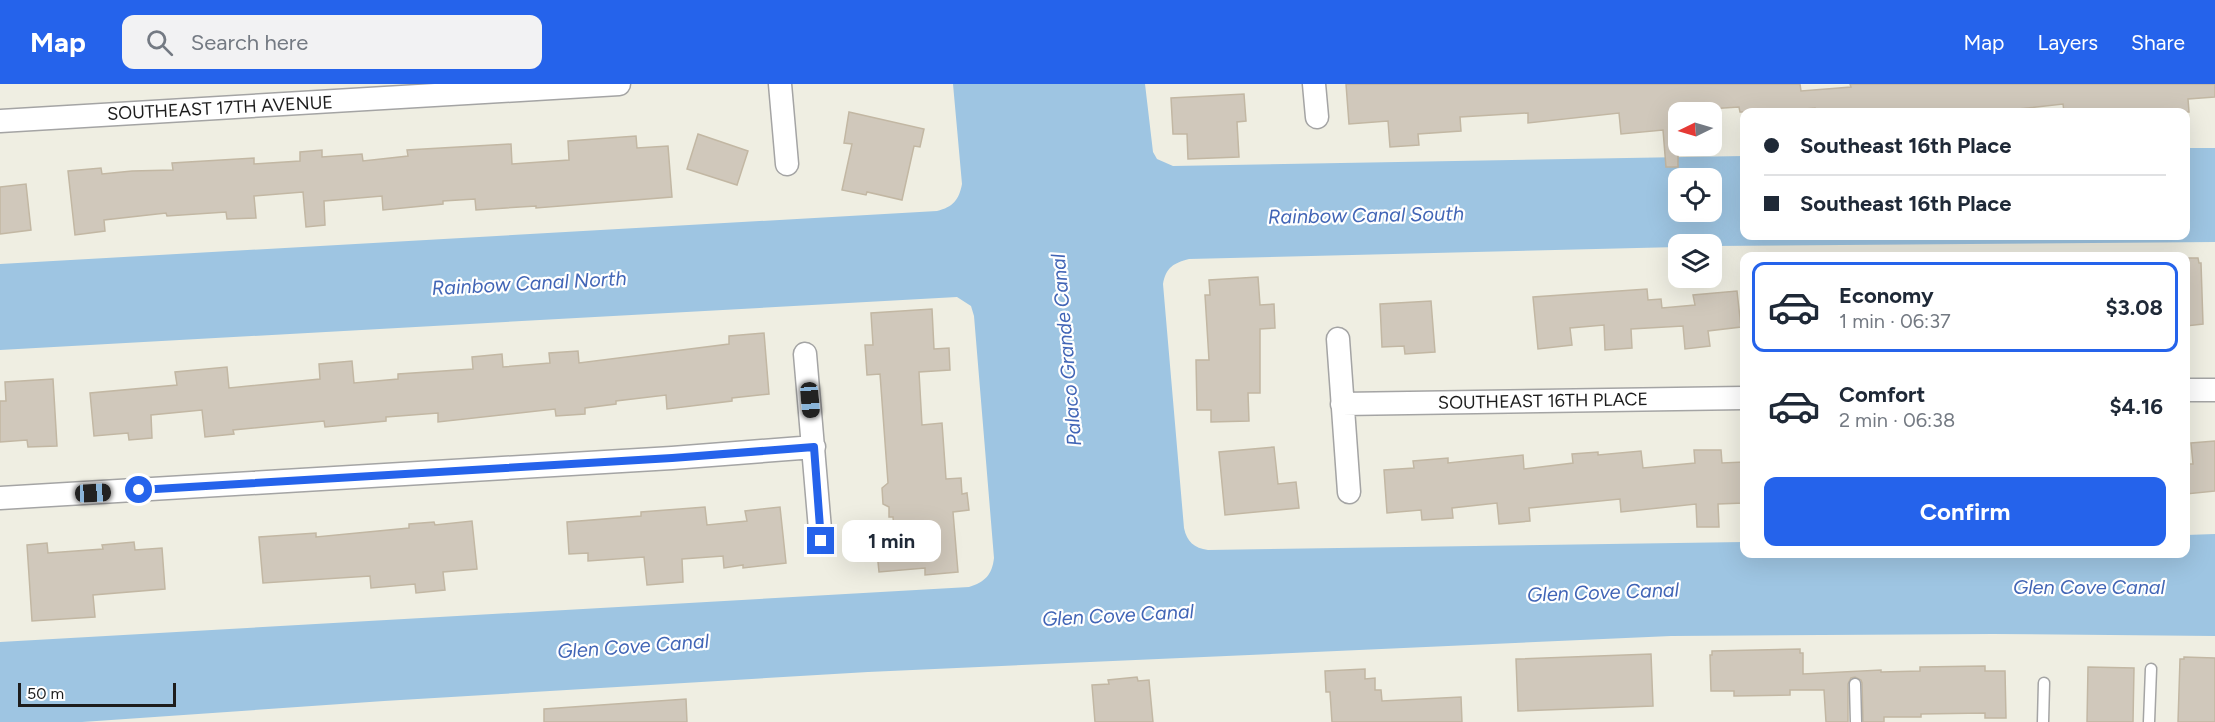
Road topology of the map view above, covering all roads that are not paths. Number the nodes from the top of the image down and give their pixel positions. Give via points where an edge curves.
1 (619, 84) edge
2 (780, 84) edge
3 (1314, 84) edge
4 (1317, 117) dead end
5 (0, 121) edge
6 (788, 164) dead end
7 (1338, 339) dead end
8 (806, 354) dead end
9 (2190, 390) edge
10 (2215, 390) edge
11 (1740, 398) edge
12 (1342, 404) junction
13 (814, 447) junction
14 (1349, 492) dead end
15 (0, 498) edge
16 (821, 541) dead end
17 (2151, 669) dead end
18 (2044, 683) dead end
19 (1855, 684) dead end
20 (1856, 722) edge
21 (2043, 722) edge
22 (2149, 722) edge

1 - 5 street, SOUTHEAST 17TH AVENUE
2 - 6 street
3 - 4 street
7 - 12 street
8 - 13 street
9 - 10 street
11 - 12 street, SOUTHEAST 16TH PLACE
12 - 14 street
13 - 15 street
13 - 16 street
17 - 22 lane
18 - 21 lane
19 - 20 lane

